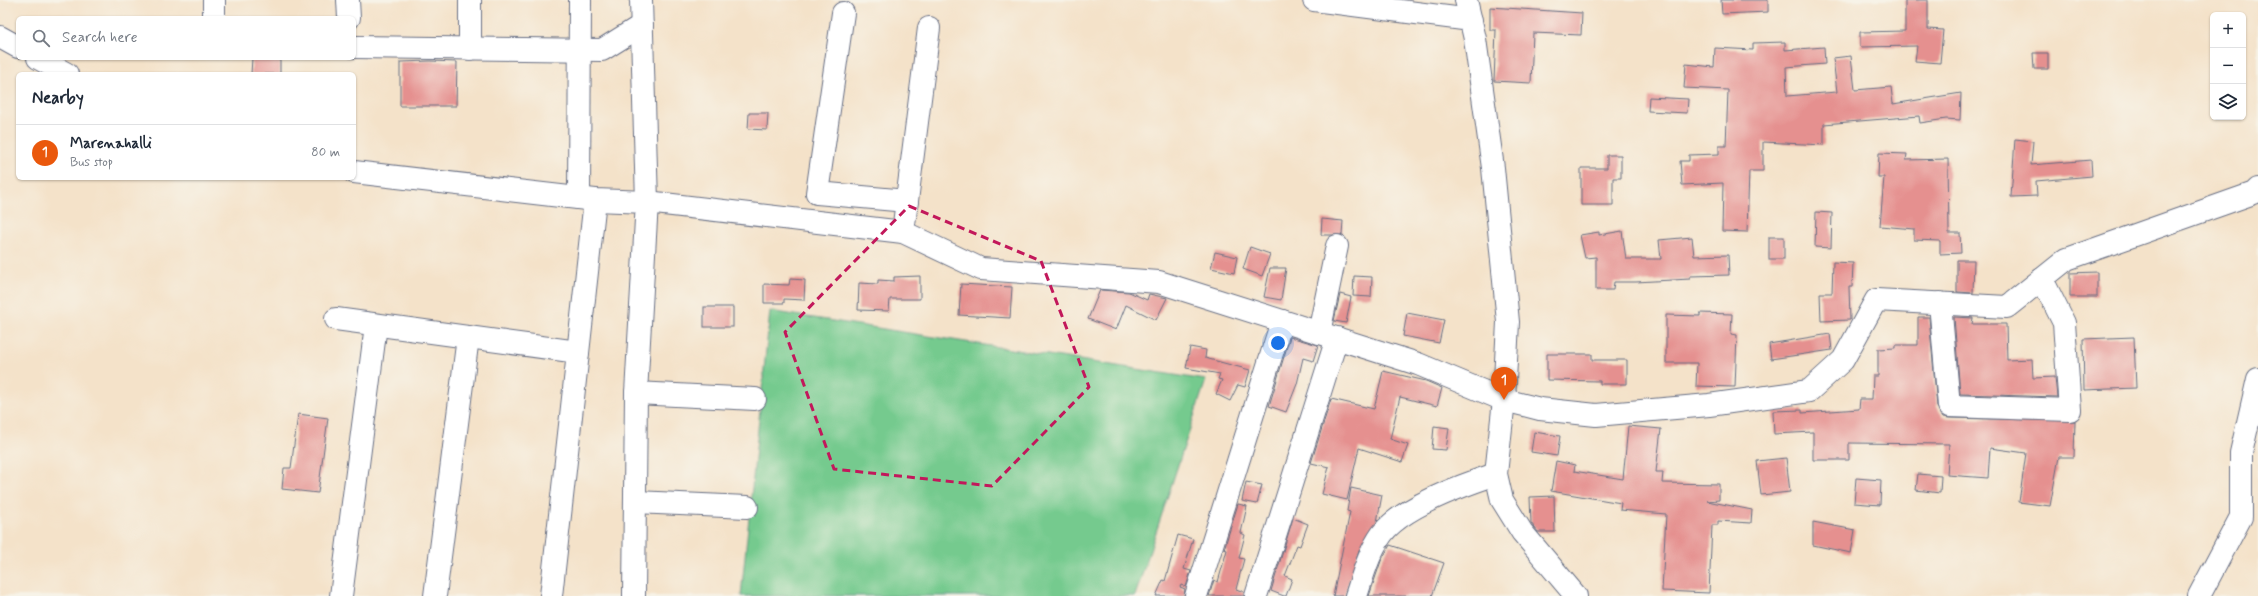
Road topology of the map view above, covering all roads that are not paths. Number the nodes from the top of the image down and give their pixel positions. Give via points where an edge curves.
1 (214, 0) edge
2 (348, 0) edge
3 (470, 0) edge
4 (580, 0) edge
5 (641, 0) edge
6 (1314, 0) edge
7 (1468, 10) edge
8 (843, 13) dead end
9 (214, 16) edge
10 (349, 16) edge
11 (642, 25) junction
12 (929, 28) dead end
13 (0, 37) edge
14 (16, 46) edge
15 (356, 47) edge
16 (470, 49) junction
17 (580, 50) junction
18 (42, 60) edge
19 (63, 72) edge
20 (356, 172) edge
21 (2258, 189) edge
22 (587, 199) junction
23 (907, 201) junction
24 (647, 202) junction
25 (903, 232) junction
26 (1337, 246) dead end
27 (2042, 279) junction
28 (1940, 303) junction
29 (336, 319) dead end
30 (1282, 321) junction
31 (376, 325) junction
32 (1328, 336) junction
33 (468, 337) junction
34 (578, 352) junction
35 (2258, 379) edge
36 (636, 393) junction
37 (755, 399) dead end
38 (1504, 400) junction
39 (1496, 474) junction
40 (635, 502) junction
41 (747, 507) dead end
42 (341, 596) edge
43 (436, 596) edge
44 (551, 596) edge
45 (634, 596) edge
46 (1196, 596) edge
47 (1256, 596) edge
48 (1356, 596) edge
49 (1576, 596) edge
50 (2199, 596) edge

1 - 9 street
2 - 10 street
3 - 16 street
4 - 17 street
5 - 11 street
6 - 7 street
7 - 38 street via 1493,168 1508,322
8 - 23 street via 818,193
11 - 17 street via 602,50
11 - 24 street
12 - 23 street
13 - 14 street
15 - 16 street
16 - 17 street
17 - 22 street
18 - 19 street
20 - 22 street
21 - 27 street via 2254,193 2067,259
22 - 24 street
22 - 34 street
23 - 25 street
24 - 25 street
24 - 36 street
25 - 30 street via 981,269 1159,282
26 - 32 street
27 - 28 street via 2007,307
27 - 28 street via 2064,323 2070,410 1949,406
28 - 38 street via 1876,300 1844,360 1809,391 1709,405 1596,415 1540,408
29 - 31 street
30 - 32 street
30 - 46 street
31 - 33 street
31 - 42 street
32 - 38 street via 1418,364
32 - 47 street
33 - 34 street
33 - 43 street
34 - 44 street
35 - 50 street via 2241,453 2242,517
36 - 37 street
36 - 40 street
38 - 39 street
39 - 48 street via 1424,503 1398,518 1383,533 1369,557
39 - 49 street via 1502,500 1522,532
40 - 41 street
40 - 45 street

